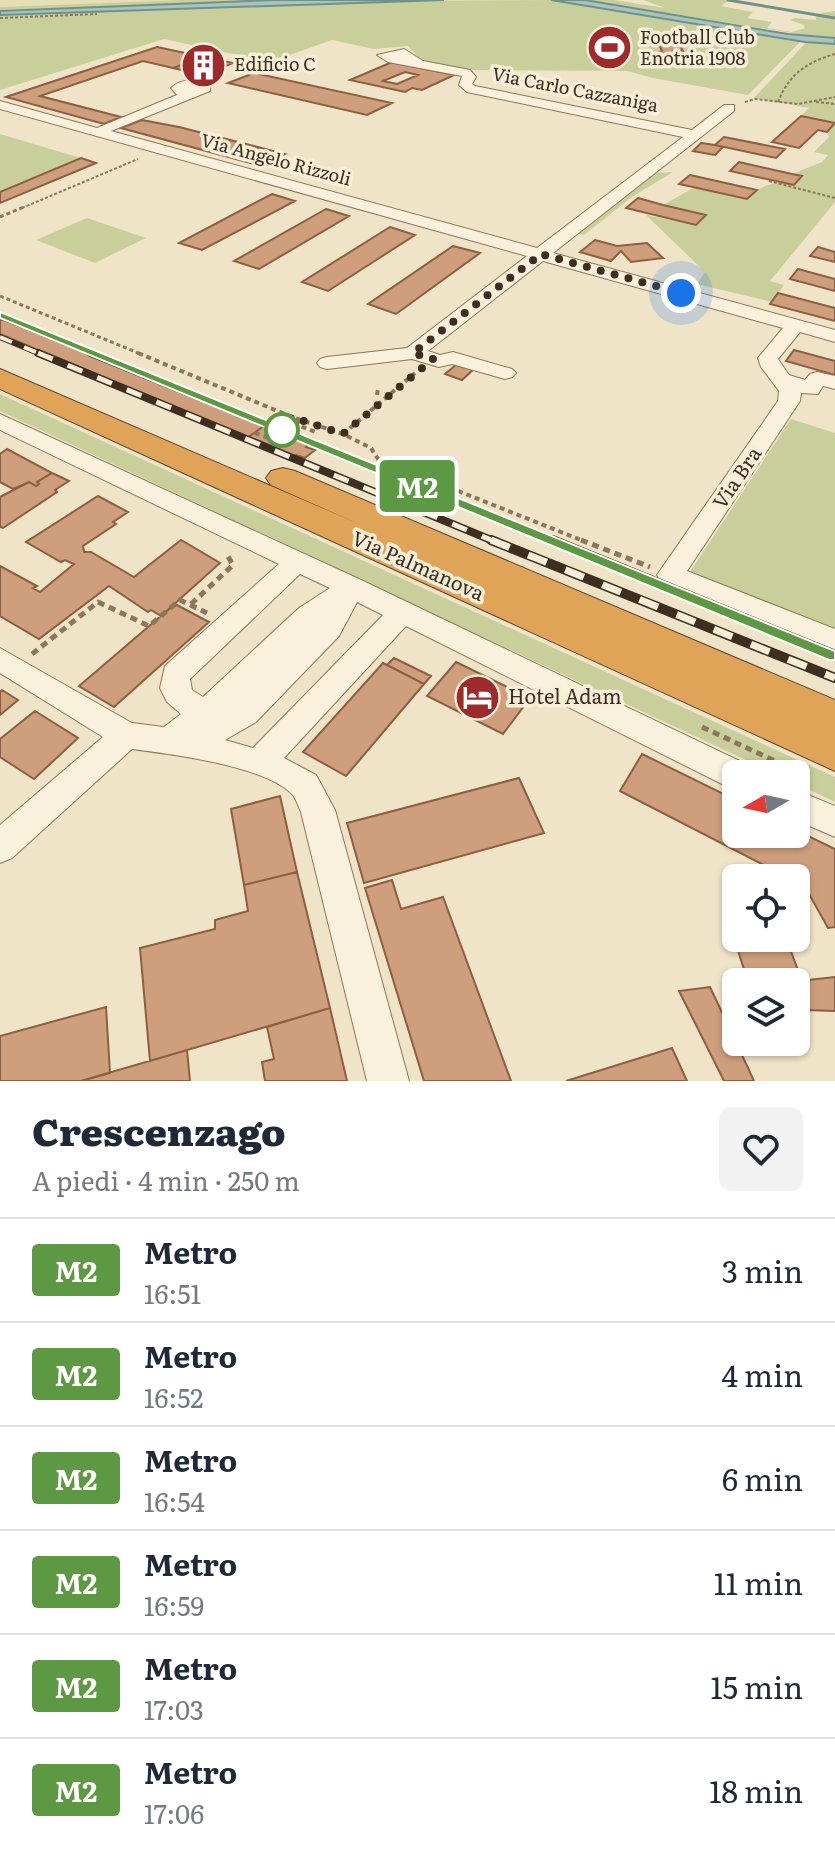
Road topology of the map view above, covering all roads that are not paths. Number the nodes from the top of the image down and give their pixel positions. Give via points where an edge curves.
1 (393, 59) dead end
2 (180, 92) dead end
3 (0, 105) edge
4 (729, 108) dead end
5 (98, 132) junction
6 (695, 135) junction
7 (541, 254) junction
8 (796, 325) junction
9 (835, 336) edge
10 (0, 355) edge
11 (423, 356) junction
12 (327, 363) dead end
13 (505, 373) dead end
14 (0, 378) edge
15 (782, 380) junction
16 (835, 383) edge
17 (0, 421) edge
18 (297, 562) junction
19 (351, 587) junction
20 (403, 612) junction
21 (835, 641) edge
22 (5, 669) edge
23 (206, 713) junction
24 (835, 719) edge
25 (126, 735) junction
26 (162, 739) junction
27 (835, 753) edge
28 (259, 763) junction
29 (722, 768) edge
30 (810, 798) edge
31 (835, 822) edge
32 (0, 847) edge
33 (388, 1081) edge

1 - 6 street, Via Carlo Cazzaniga via 466,73 470,77 465,85 471,89
2 - 5 street via 177,88 185,84 206,88
3 - 5 street, Via Angelo Rizzoli
4 - 6 street
5 - 7 street, Via Angelo Rizzoli
6 - 7 street
7 - 8 street, Via Angelo Rizzoli
7 - 11 street
8 - 9 street, Via Angelo Rizzoli
8 - 15 street, Via Bra via 768,358
10 - 24 highway, Via Palmanova
11 - 12 street
11 - 13 street via 453,358
14 - 27 highway, Via Palmanova
15 - 16 street via 810,389 817,378
15 - 21 street, Via Bra via 790,390 789,401 671,575
17 - 18 street
18 - 19 street
18 - 23 street via 176,674 177,694
19 - 20 street
19 - 23 street via 301,621
19 - 26 street via 329,629 245,713 209,732
20 - 28 street
20 - 29 street
22 - 25 street
23 - 26 street
25 - 26 street
25 - 32 street
26 - 28 street
28 - 33 street via 298,781 316,803
30 - 31 street

